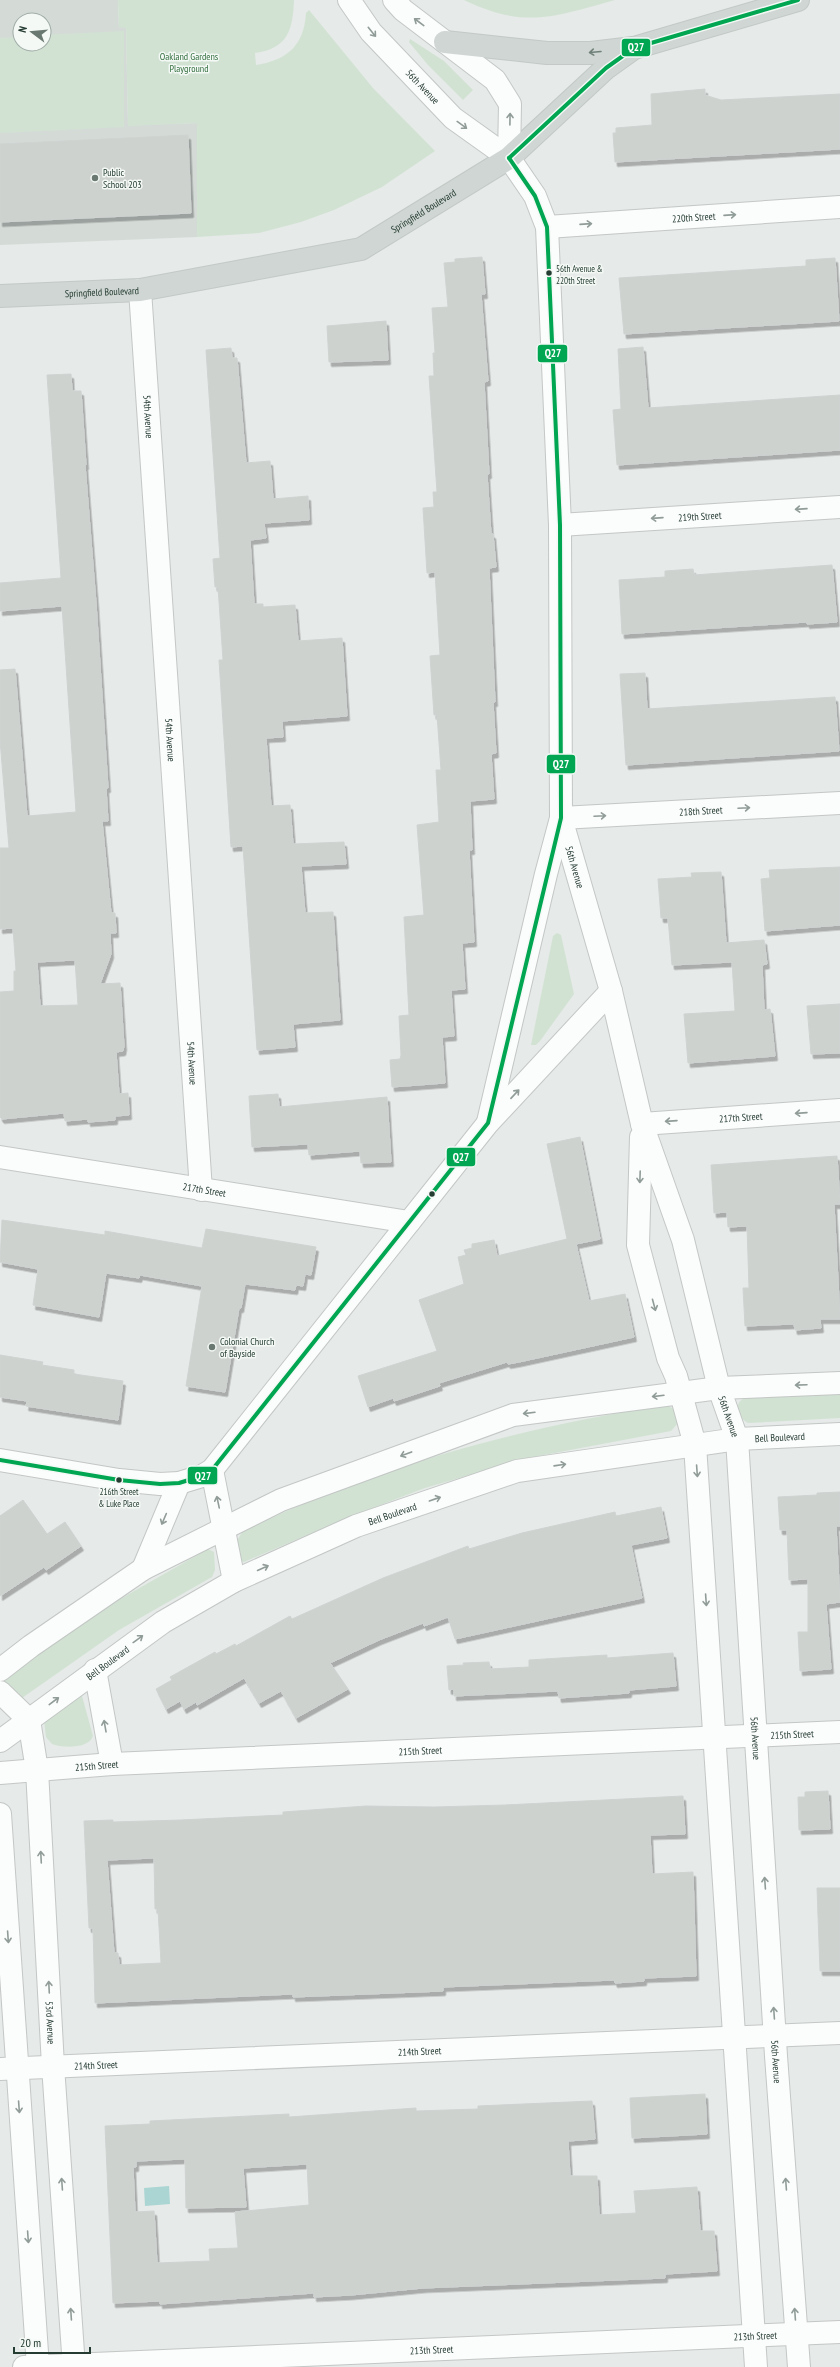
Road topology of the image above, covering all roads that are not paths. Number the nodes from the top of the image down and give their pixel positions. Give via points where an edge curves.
1 (349, 0) edge
2 (394, 0) edge
3 (798, 0) edge
4 (445, 42) junction
5 (634, 48) junction
6 (509, 158) junction
7 (840, 207) edge
8 (548, 227) junction
9 (140, 290) junction
10 (0, 296) edge
11 (840, 507) edge
12 (560, 525) junction
13 (840, 803) edge
14 (561, 818) junction
15 (611, 991) junction
16 (840, 1110) edge
17 (488, 1123) junction
18 (642, 1124) junction
19 (0, 1157) edge
20 (201, 1190) junction
21 (409, 1222) junction
22 (840, 1383) edge
23 (719, 1388) junction
24 (681, 1393) junction
25 (840, 1434) edge
26 (737, 1439) junction
27 (695, 1445) junction
28 (0, 1460) edge
29 (212, 1470) junction
30 (179, 1483) junction
31 (223, 1529) junction
32 (143, 1570) junction
33 (234, 1581) junction
34 (0, 1670) edge
35 (95, 1670) junction
36 (0, 1692) edge
37 (29, 1720) junction
38 (840, 1732) edge
39 (756, 1736) junction
40 (715, 1738) junction
41 (0, 1741) edge
42 (112, 1764) junction
43 (37, 1770) junction
44 (0, 1773) edge
45 (0, 1814) edge
46 (840, 2033) edge
47 (775, 2036) junction
48 (736, 2037) junction
49 (53, 2066) junction
50 (8, 2069) edge
51 (840, 2332) edge
52 (796, 2335) junction
53 (755, 2336) junction
54 (74, 2365) edge
55 (33, 2367) edge
56 (756, 2367) edge
57 (799, 2367) edge

1 -> 6 street, 56th Avenue via 371,32 453,118
4 -> 2 street
3 - 5 main road, Springfield Boulevard
5 -> 4 main road via 591,53 547,53
6 -> 4 street via 510,104 494,80
5 - 6 main road, Springfield Boulevard via 606,68
6 - 8 street, 56th Avenue via 536,196
6 - 9 main road, Springfield Boulevard via 361,250
8 -> 7 street, 220th Street
8 - 12 street, 56th Avenue
9 - 10 main road, Springfield Boulevard
9 - 20 street, 54th Avenue
11 -> 12 street, 219th Street
12 - 14 street, 56th Avenue
14 -> 13 street, 218th Street
14 - 15 street, 56th Avenue
14 - 17 street
17 -> 15 street
15 - 18 street, 56th Avenue
16 -> 18 street, 217th Street
17 - 21 street
18 - 23 street, 56th Avenue via 683,1240
18 -> 24 street, 56th Avenue via 638,1245 668,1358
19 - 20 street, 217th Street
20 - 21 street, 217th Street
21 - 29 street
22 -> 23 street
23 - 24 street
23 - 26 street, 56th Avenue
24 - 27 street, 56th Avenue
24 -> 31 street via 513,1415 281,1500
25 - 26 street, Bell Boulevard
26 - 27 street, Bell Boulevard
26 - 39 street, 56th Avenue
33 -> 27 street, Bell Boulevard via 356,1526 517,1472
27 -> 40 street, 56th Avenue
28 - 30 street via 119,1480
29 - 30 street
31 -> 29 street
30 -> 32 street
31 - 32 street
31 - 33 street
32 - 34 street
35 -> 33 street, Bell Boulevard via 162,1622
37 -> 35 street, Bell Boulevard
42 -> 35 street
36 - 37 street
37 - 41 street, Bell Boulevard
37 - 43 street, 53rd Avenue
38 - 39 street, 215th Street
39 - 40 street, 215th Street
47 -> 39 street, 56th Avenue
40 - 42 street, 215th Street
40 - 48 street, 56th Avenue
42 - 43 street, 215th Street
43 - 44 street, 215th Street
49 -> 43 street, 53rd Avenue
45 -> 50 street
46 - 47 street, 214th Street
47 - 48 street, 214th Street
52 -> 47 street, 56th Avenue
48 - 49 street, 214th Street
48 - 53 street, 56th Avenue
49 - 50 street, 214th Street
54 -> 49 street, 53rd Avenue
50 -> 55 street
51 - 52 street, 213th Street
52 - 53 street, 213th Street
52 - 57 street, 56th Avenue
53 - 54 street, 213th Street
53 - 56 street, 56th Avenue
54 - 55 street, 213th Street

